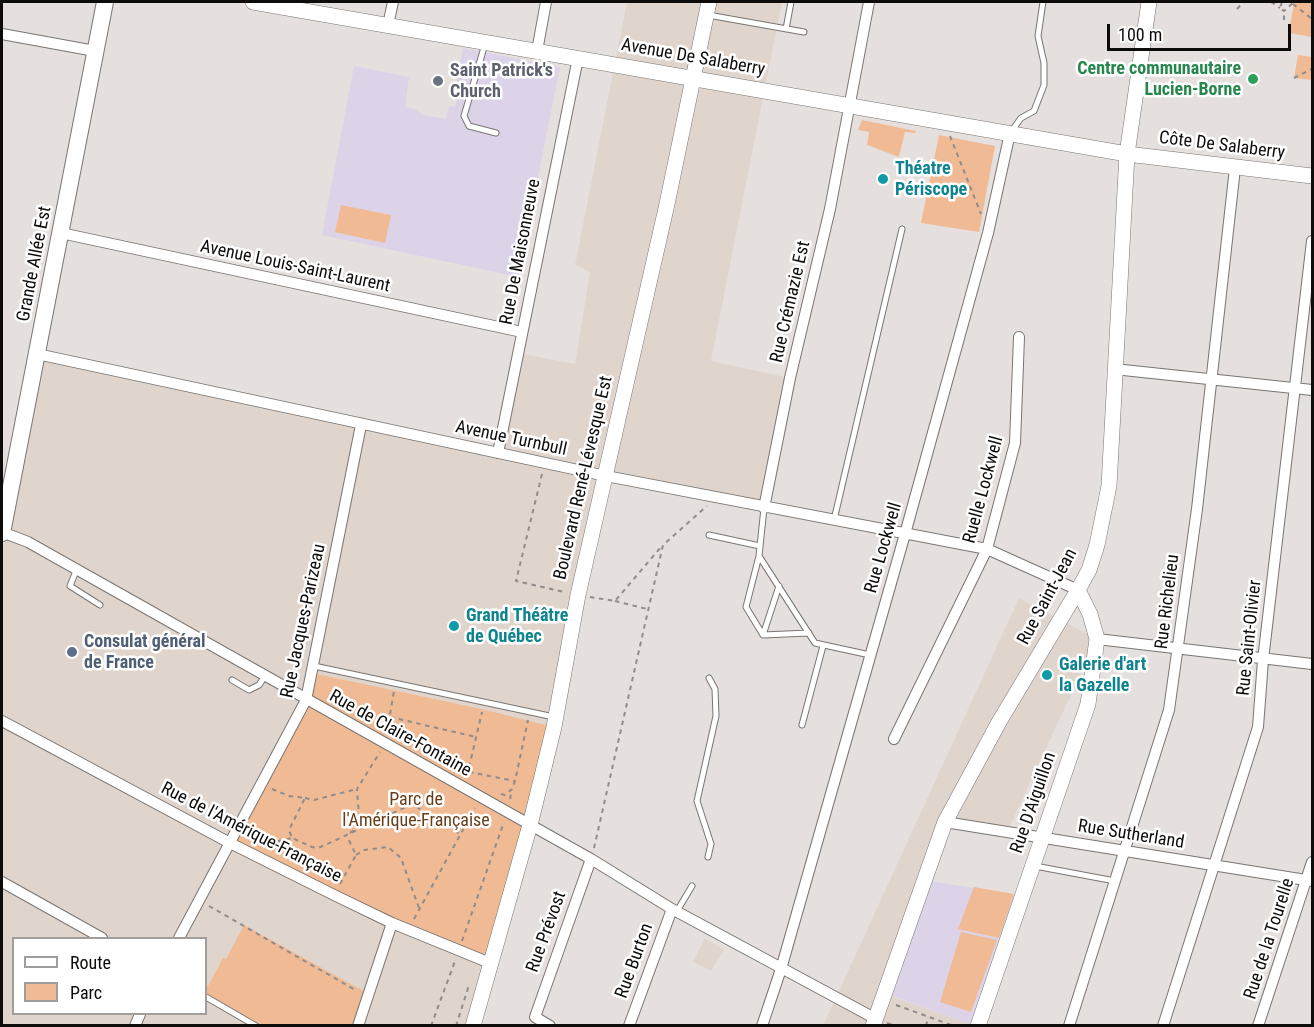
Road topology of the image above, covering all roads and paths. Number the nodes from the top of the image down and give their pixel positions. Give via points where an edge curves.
1 (105, 2) edge
2 (253, 2) edge
3 (393, 2) edge
4 (546, 2) edge
5 (791, 2) edge
6 (869, 2) edge
7 (1042, 2) edge
8 (1149, 2) edge
9 (1244, 2) edge
10 (1271, 2) edge
11 (1282, 2) edge
12 (1293, 3) edge
13 (707, 8) edge
14 (1280, 8) junction
15 (1237, 9) dead end
16 (1284, 11) junction
17 (1312, 19) edge
18 (1284, 20) dead end
19 (388, 25) junction
20 (786, 29) junction
21 (804, 32) dead end
22 (2, 34) edge
23 (485, 42) junction
24 (95, 51) junction
25 (537, 51) junction
26 (578, 58) junction
27 (1312, 69) edge
28 (693, 77) junction
29 (1294, 78) dead end
30 (851, 105) junction
31 (945, 122) junction
32 (496, 133) dead end
33 (1010, 133) junction
34 (1127, 154) junction
35 (1235, 168) junction
36 (1312, 177) edge
37 (902, 229) dead end
38 (61, 233) junction
39 (988, 233) junction
40 (1312, 242) edge
41 (522, 332) junction
42 (1019, 337) dead end
43 (38, 354) junction
44 (1114, 369) junction
45 (1212, 377) junction
46 (1294, 389) junction
47 (1312, 390) edge
48 (361, 425) junction
49 (498, 453) junction
50 (544, 463) junction
51 (606, 476) junction
52 (6, 489) edge
53 (719, 496) junction
54 (764, 508) junction
55 (4, 515) edge
56 (834, 520) junction
57 (2, 533) edge
58 (905, 534) junction
59 (709, 535) dead end
60 (663, 545) junction
61 (760, 546) junction
62 (987, 549) junction
63 (759, 556) junction
64 (76, 571) junction
65 (779, 586) junction
66 (1078, 590) junction
67 (578, 595) junction
68 (615, 601) junction
69 (100, 605) dead end
70 (648, 609) junction
71 (808, 633) junction
72 (763, 635) junction
73 (1097, 639) junction
74 (823, 646) junction
75 (1179, 650) junction
76 (870, 655) junction
77 (1263, 660) junction
78 (1312, 664) edge
79 (313, 666) junction
80 (265, 676) junction
81 (709, 678) dead end
82 (232, 680) dead end
83 (394, 690) dead end
84 (306, 700) junction
85 (482, 709) dead end
86 (529, 712) junction
87 (390, 717) junction
88 (556, 717) junction
89 (2, 721) edge
90 (802, 725) dead end
91 (476, 737) junction
92 (894, 739) dead end
93 (385, 744) junction
94 (469, 772) junction
95 (467, 776) junction
96 (475, 780) dead end
97 (515, 781) junction
98 (261, 784) junction
99 (462, 787) junction
100 (357, 789) junction
101 (499, 794) dead end
102 (305, 798) junction
103 (481, 798) junction
104 (508, 812) junction
105 (945, 822) junction
106 (530, 825) junction
107 (460, 834) junction
108 (347, 835) junction
109 (1043, 837) junction
110 (292, 838) junction
111 (230, 843) junction
112 (257, 844) dead end
113 (1126, 851) junction
114 (356, 855) junction
115 (708, 857) dead end
116 (591, 859) junction
117 (1312, 862) edge
118 (1216, 865) junction
119 (1034, 866) junction
120 (1116, 881) junction
121 (1309, 881) edge
122 (2, 882) edge
123 (692, 886) dead end
124 (334, 895) junction
125 (199, 900) junction
126 (419, 908) junction
127 (675, 910) junction
128 (392, 923) junction
129 (409, 930) junction
130 (98, 937) edge
131 (180, 937) edge
132 (459, 949) junction
133 (490, 963) junction
134 (781, 969) junction
135 (368, 997) junction
136 (207, 998) edge
137 (890, 1003) dead end
138 (929, 1016) junction
139 (878, 1022) edge
140 (256, 1026) edge
141 (358, 1026) edge
142 (431, 1026) edge
143 (473, 1026) edge
144 (550, 1026) edge
145 (629, 1026) edge
146 (762, 1026) edge
147 (896, 1026) edge
148 (926, 1026) edge
149 (954, 1026) edge
150 (978, 1026) edge
151 (1069, 1026) edge
152 (1163, 1026) edge
153 (1258, 1026) edge

1 - 24 main road, Grande Allée Est
2 - 19 main road, Avenue De Salaberry
3 - 19 street
4 - 25 street
5 - 20 lane
6 - 30 street, Rue Crémazie Est
7 - 33 lane via 1038,36 1044,85 1034,111 1021,118
8 - 34 main road, Rue Saint-Jean
9 - 15 path
10 - 14 path
11 - 14 path
12 - 16 path
12 - 17 path
13 - 20 lane
13 - 28 main road, Boulevard René-Lévesque Est
14 - 16 path
16 - 18 path
19 - 23 main road, Avenue De Salaberry
20 - 21 lane
22 - 24 street
23 - 25 main road, Avenue De Salaberry
23 - 32 lane via 464,116 469,126
24 - 38 main road, Grande Allée Est
25 - 26 main road, Avenue De Salaberry
26 - 28 main road, Avenue De Salaberry
26 - 41 street, Rue De Maisonneuve
27 - 29 path
28 - 30 main road, Avenue De Salaberry
28 - 51 main road, Boulevard René-Lévesque Est
30 - 31 main road, Avenue De Salaberry
30 - 54 street, Rue Crémazie Est
31 - 33 main road, Avenue De Salaberry
31 - 39 path
33 - 34 main road, Avenue De Salaberry
33 - 39 street, Rue Lockwell
34 - 35 main road, Côte De Salaberry
34 - 44 main road, Rue Saint-Jean
35 - 36 main road, Côte De Salaberry
35 - 45 street, Rue Richelieu
37 - 56 lane
38 - 41 street, Avenue Louis-Saint-Laurent
38 - 43 main road, Grande Allée Est
39 - 58 street, Rue Lockwell
40 - 46 street, Rue Saint-Olivier
41 - 49 street, Rue De Maisonneuve
42 - 62 street, Ruelle Lockwell via 1016,442
43 - 48 street, Avenue Turnbull
43 - 52 main road, Grande Allée Est
44 - 45 street
44 - 66 main road, Rue Saint-Jean via 1107,497 1097,545
45 - 46 street
45 - 75 street, Rue Richelieu
46 - 47 street
46 - 77 street, Rue Saint-Olivier
48 - 49 street, Avenue Turnbull
48 - 79 street, Rue Jacques-Parizeau
49 - 50 street, Avenue Turnbull
50 - 51 street, Avenue Turnbull
50 - 67 path via 516,581
51 - 53 street, Avenue Turnbull
51 - 67 main road, Boulevard René-Lévesque Est
52 - 55 main road, Grande Allée Est
53 - 54 street, Avenue Turnbull
53 - 60 path
54 - 56 street, Avenue Turnbull
54 - 61 lane
55 - 57 main road, Grande Allée Est
56 - 58 street, Avenue Turnbull
57 - 64 street, Rue de Claire-Fontaine via 28,542
58 - 62 street, Avenue Turnbull
58 - 76 street, Rue Lockwell
59 - 61 lane
60 - 68 path
60 - 70 path
61 - 63 lane
62 - 66 street, Avenue Turnbull
62 - 92 street, Ruelle Lockwell
63 - 65 lane
63 - 72 lane via 746,607
64 - 69 lane via 70,586
64 - 80 street, Rue de Claire-Fontaine
65 - 71 lane
65 - 72 lane
66 - 73 main road, Rue D'Aiguillon
66 - 105 main road, Rue Saint-Jean
67 - 68 path
67 - 88 main road, Boulevard René-Lévesque Est
68 - 70 path
70 - 116 path
71 - 72 lane
71 - 74 lane via 814,643
73 - 75 street
73 - 109 main road, Rue D'Aiguillon via 1088,704
74 - 76 lane
74 - 90 lane
75 - 77 street
75 - 113 street, Rue Richelieu via 1169,710
76 - 134 street, Rue Lockwell
77 - 78 street
77 - 118 street, Rue Saint-Olivier via 1258,727
79 - 84 street, Rue Jacques-Parizeau
79 - 86 lane
80 - 82 lane via 260,685 249,690
80 - 84 street, Rue de Claire-Fontaine
81 - 115 lane via 715,689 716,716 697,801 711,844
83 - 87 path
84 - 93 street, Rue de Claire-Fontaine
84 - 98 street, Rue Jacques-Parizeau
85 - 91 path
86 - 88 lane
86 - 97 path
87 - 91 path
87 - 93 path
88 - 106 main road, Boulevard René-Lévesque Est
89 - 111 street, Rue de l'Amérique-Française
91 - 94 path
93 - 99 street, Rue de Claire-Fontaine
93 - 100 path
94 - 95 path
94 - 97 path
95 - 96 path
95 - 99 path
97 - 101 path via 505,795
98 - 102 path
98 - 111 street, Rue Jacques-Parizeau
99 - 103 street, Rue de Claire-Fontaine
100 - 102 path via 314,800
100 - 108 path via 359,816 355,829
102 - 110 path via 289,830
103 - 104 street, Rue de Claire-Fontaine
103 - 107 path
104 - 106 street, Rue de Claire-Fontaine
104 - 132 path
105 - 109 street, Rue Sutherland
105 - 139 main road, Rue Saint-Jean
106 - 116 street, Rue de Claire-Fontaine
106 - 133 main road, Boulevard René-Lévesque Est
107 - 108 path via 412,804
107 - 126 path
108 - 110 path via 318,848
108 - 114 path
109 - 113 street, Rue Sutherland
109 - 119 main road, Rue D'Aiguillon
110 - 112 path
111 - 124 street, Rue de l'Amérique-Française
111 - 125 street, Rue Jacques-Parizeau
113 - 118 street, Rue Sutherland
113 - 120 street, Rue Richelieu
114 - 124 path
114 - 126 path via 388,847 401,858
116 - 127 street, Rue de Claire-Fontaine
116 - 144 street, Rue Prévost via 535,1017
117 - 121 street, Rue de la Tourelle
118 - 121 street, Rue Sutherland
118 - 152 street, Rue Saint-Olivier
119 - 120 lane
119 - 150 main road, Rue D'Aiguillon
120 - 151 street, Rue Richelieu
121 - 153 street, Rue de la Tourelle
122 - 130 street
123 - 127 lane
124 - 128 street, Rue de l'Amérique-Française
125 - 131 street, Rue Jacques-Parizeau
125 - 135 path
126 - 129 path
127 - 134 street, Rue de Claire-Fontaine
127 - 145 street, Rue Burton
128 - 129 street, Rue de l'Amérique-Française
128 - 135 street
129 - 132 street, Rue de l'Amérique-Française
132 - 133 street, Rue de l'Amérique-Française
132 - 142 path
133 - 143 main road, Boulevard René-Lévesque Est
134 - 139 street, Rue de Claire-Fontaine
134 - 146 street, Rue Lockwell
135 - 141 street
136 - 140 lane
137 - 138 path
138 - 148 path
138 - 149 path
139 - 147 path

